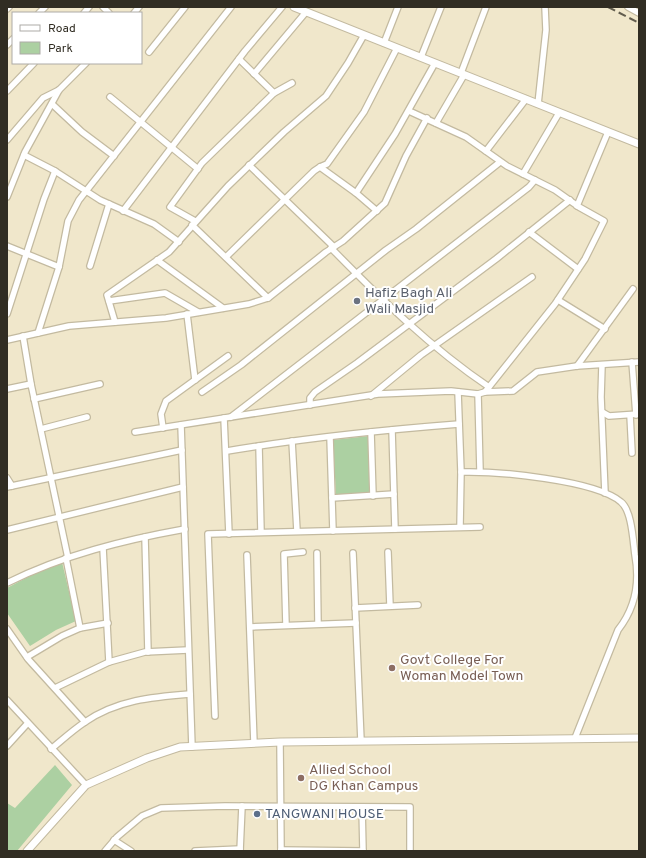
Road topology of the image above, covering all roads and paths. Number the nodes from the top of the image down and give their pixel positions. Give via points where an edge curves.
1 (184, 7) edge
2 (231, 7) edge
3 (282, 7) edge
4 (294, 7) edge
5 (398, 7) edge
6 (441, 7) edge
7 (486, 7) edge
8 (545, 7) edge
9 (628, 7) edge
10 (306, 12) junction
11 (639, 13) edge
12 (364, 35) junction
13 (384, 43) junction
14 (397, 48) junction
15 (149, 52) dead end
16 (420, 58) junction
17 (239, 59) junction
18 (435, 63) junction
19 (33, 64) edge
20 (85, 64) edge
21 (254, 74) junction
22 (462, 74) junction
23 (292, 83) dead end
24 (59, 90) junction
25 (7, 91) edge
26 (274, 93) junction
27 (110, 97) dead end
28 (526, 99) junction
29 (52, 104) junction
30 (538, 104) junction
31 (409, 111) junction
32 (559, 113) junction
33 (427, 118) junction
34 (140, 123) junction
35 (436, 123) junction
36 (608, 132) junction
37 (7, 140) edge
38 (639, 144) edge
39 (172, 148) junction
40 (486, 151) junction
41 (24, 155) junction
42 (114, 156) junction
43 (500, 162) junction
44 (249, 165) junction
45 (320, 167) junction
46 (198, 169) junction
47 (55, 171) junction
48 (523, 174) junction
49 (535, 180) junction
50 (87, 192) junction
51 (356, 193) junction
52 (7, 197) edge
53 (286, 200) junction
54 (570, 200) junction
55 (109, 204) junction
56 (577, 206) junction
57 (123, 211) junction
58 (377, 211) junction
59 (193, 223) junction
60 (529, 232) junction
61 (179, 242) junction
62 (7, 246) edge
63 (332, 248) junction
64 (26, 254) junction
65 (226, 257) junction
66 (157, 260) junction
67 (90, 266) dead end
68 (59, 267) junction
69 (578, 269) junction
70 (357, 274) junction
71 (532, 278) dead end
72 (632, 289) dead end
73 (268, 298) junction
74 (384, 299) junction
75 (558, 300) junction
76 (109, 302) junction
77 (222, 308) junction
78 (198, 312) junction
79 (7, 314) edge
80 (187, 314) junction
81 (116, 322) junction
82 (410, 323) junction
83 (605, 329) junction
84 (38, 333) junction
85 (23, 336) junction
86 (7, 340) edge
87 (435, 345) junction
88 (228, 356) dead end
89 (632, 362) junction
90 (639, 362) edge
91 (602, 365) junction
92 (577, 366) junction
93 (195, 380) junction
94 (30, 384) junction
95 (100, 384) dead end
96 (7, 389) edge
97 (487, 389) junction
98 (202, 392) dead end
99 (458, 392) junction
100 (478, 394) junction
101 (371, 396) junction
102 (34, 399) junction
103 (310, 405) junction
104 (602, 412) junction
105 (635, 415) edge
106 (87, 416) dead end
107 (227, 418) junction
108 (459, 424) junction
109 (181, 425) junction
110 (163, 428) junction
111 (40, 429) junction
112 (392, 430) junction
113 (135, 432) dead end
114 (371, 432) junction
115 (330, 437) junction
116 (292, 441) junction
117 (259, 446) junction
118 (182, 450) junction
119 (226, 451) junction
120 (632, 453) dead end
121 (480, 471) junction
122 (461, 472) junction
123 (7, 478) edge
124 (51, 478) junction
125 (9, 487) edge
126 (182, 487) junction
127 (605, 493) junction
128 (394, 494) junction
129 (373, 496) junction
130 (332, 498) junction
131 (59, 517) junction
132 (460, 527) junction
133 (480, 527) dead end
134 (185, 529) junction
135 (395, 529) junction
136 (7, 530) edge
137 (297, 531) junction
138 (333, 531) junction
139 (261, 532) junction
140 (229, 534) junction
141 (145, 537) junction
142 (104, 548) junction
143 (303, 552) dead end
144 (388, 552) dead end
145 (317, 553) dead end
146 (353, 553) dead end
147 (248, 555) dead end
148 (67, 558) junction
149 (7, 583) edge
150 (418, 605) dead end
151 (390, 606) junction
152 (355, 608) junction
153 (108, 623) junction
154 (356, 623) junction
155 (318, 624) junction
156 (286, 625) junction
157 (250, 627) junction
158 (80, 628) junction
159 (7, 629) edge
160 (188, 650) junction
161 (148, 652) junction
162 (27, 657) junction
163 (109, 662) junction
164 (55, 688) junction
165 (190, 694) junction
166 (7, 700) edge
167 (215, 716) dead end
168 (85, 722) junction
169 (27, 724) junction
170 (575, 738) junction
171 (639, 738) edge
172 (361, 741) junction
173 (280, 742) junction
174 (254, 743) junction
175 (7, 746) edge
176 (192, 747) junction
177 (51, 749) junction
178 (86, 785) junction
179 (242, 806) junction
180 (281, 806) junction
181 (362, 807) junction
182 (114, 840) junction
183 (240, 850) edge
184 (27, 851) edge
185 (105, 851) edge
186 (131, 851) edge
187 (195, 851) edge
188 (281, 851) edge
189 (363, 851) edge
190 (410, 851) edge

1 - 15 street
2 - 34 street
3 - 17 street
4 - 10 street
5 - 13 street
6 - 16 street
7 - 22 street
8 - 30 street via 546,30
9 - 11 street
10 - 12 street
10 - 21 street
12 - 13 street
12 - 44 street via 326,96
13 - 14 street
14 - 16 street
14 - 45 street via 364,112 327,164
16 - 18 street
17 - 21 street
17 - 39 street
18 - 22 street
18 - 31 street
19 - 25 street
20 - 24 street
21 - 26 street
22 - 28 street
22 - 35 street
23 - 26 street
24 - 29 street
24 - 37 street via 43,98
26 - 46 street
27 - 34 street
28 - 30 street
28 - 40 street
29 - 41 street
29 - 42 street via 82,132
30 - 32 street
31 - 33 street
31 - 51 street
32 - 36 street
32 - 48 street
33 - 35 street
33 - 58 street via 385,203
34 - 39 street
34 - 42 street
35 - 40 street via 466,137
36 - 38 street
36 - 56 street
39 - 46 street
39 - 57 street
40 - 43 street
41 - 47 street
41 - 52 street
42 - 50 street
43 - 48 street
43 - 70 street
44 - 53 street
44 - 59 street
45 - 51 street
45 - 53 street
46 - 59 street via 170,207
47 - 50 street
47 - 64 street
48 - 49 street
49 - 54 street
49 - 74 street via 530,187
50 - 55 street
50 - 68 street via 79,200 68,221
51 - 58 street
53 - 63 street
53 - 65 street
54 - 56 street
54 - 60 street
55 - 57 street
55 - 67 street
56 - 69 street via 604,221
57 - 61 street via 154,224
58 - 63 street
59 - 61 street
59 - 65 street
60 - 69 street
60 - 82 street
61 - 66 street
62 - 64 street
63 - 70 street
63 - 73 street
64 - 68 street
64 - 79 street
65 - 73 street
66 - 76 street via 107,295
66 - 77 street
68 - 84 street
69 - 75 street
70 - 74 street
70 - 98 street via 241,365
71 - 87 street
72 - 83 street
73 - 77 street
74 - 82 street
74 - 107 street
75 - 83 street
75 - 97 street
76 - 78 street via 165,293
76 - 81 street
77 - 78 street
78 - 80 street
80 - 81 street
80 - 93 street
81 - 84 street via 68,326
82 - 87 street
82 - 103 street via 315,392 310,398
83 - 92 street
84 - 85 street
85 - 86 street
85 - 94 street
87 - 97 street
87 - 101 street
88 - 93 street
89 - 90 street
89 - 91 street
89 - 105 street
91 - 92 street
91 - 104 street
92 - 97 street via 537,372 513,391
93 - 110 street via 166,401 161,414
94 - 96 street
94 - 102 street
95 - 102 street
97 - 100 street
99 - 100 street
99 - 101 street
99 - 108 street
100 - 121 street
101 - 103 street
102 - 111 street
103 - 107 street
104 - 105 street via 609,416
104 - 127 street
105 - 120 street
106 - 111 street
107 - 109 street
107 - 119 street
108 - 112 street
108 - 122 street
109 - 110 street
109 - 118 street
110 - 113 street
111 - 124 street
112 - 114 street
112 - 128 street
114 - 115 street
114 - 129 street
115 - 116 street
115 - 130 street
116 - 117 street
116 - 137 street
117 - 119 street
117 - 139 street
118 - 124 street
118 - 126 street
119 - 140 street
121 - 122 street
121 - 127 street via 574,483
122 - 132 street
123 - 125 street
124 - 125 street
124 - 131 street
126 - 131 street
126 - 134 street
127 - 170 street via 622,503 629,517 638,574 637,586 633,605 618,630
128 - 129 street
128 - 135 street
129 - 130 street
130 - 138 street
131 - 136 street
131 - 148 street
132 - 133 street
132 - 135 street
134 - 141 street
134 - 160 street
135 - 138 street
137 - 138 street
137 - 139 street
139 - 140 street
140 - 167 street via 208,534
141 - 142 street
141 - 161 street
142 - 148 street
142 - 153 street
143 - 156 street via 284,554
144 - 151 street
145 - 155 street
146 - 152 street
147 - 157 street
148 - 149 street
148 - 158 street
150 - 151 street
151 - 152 street
152 - 154 street
153 - 158 street
153 - 163 street
154 - 155 street
154 - 172 street
155 - 156 street
156 - 157 street
157 - 174 street
158 - 162 street
159 - 162 street
160 - 161 street
160 - 165 street
161 - 163 street
162 - 164 street
163 - 164 street
164 - 168 street
165 - 168 street via 148,697 127,702
165 - 176 street
166 - 169 street
168 - 177 street
169 - 175 street
169 - 177 street
170 - 171 street
170 - 172 street
172 - 173 street
173 - 174 street
173 - 180 street
174 - 176 street
176 - 178 street via 147,758
177 - 178 street
178 - 184 street
179 - 180 street
179 - 182 street via 161,808 142,816
179 - 183 street
180 - 181 street
180 - 188 street
181 - 189 street
181 - 190 street via 410,807
182 - 185 street
182 - 186 street
183 - 187 street
188 - 189 street

